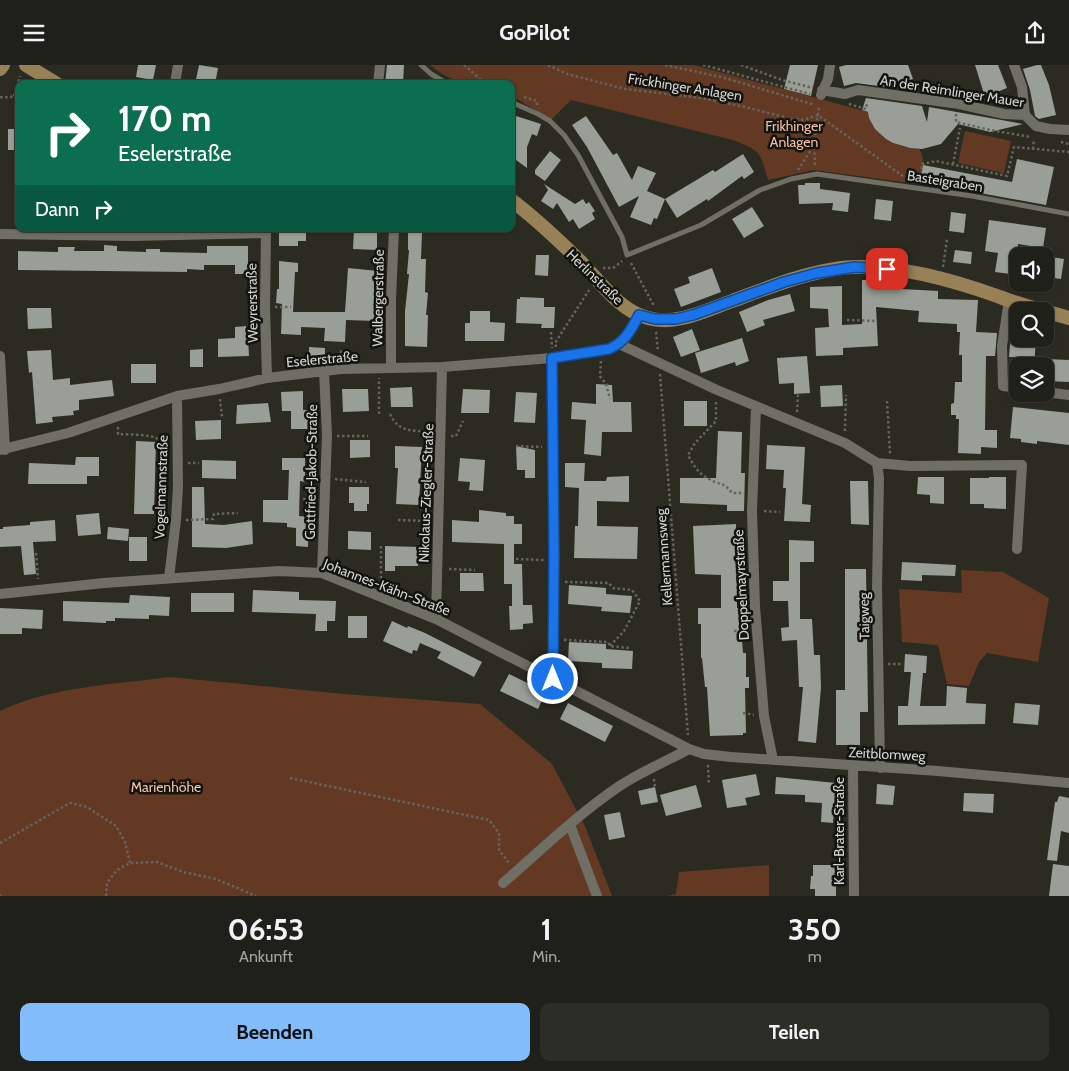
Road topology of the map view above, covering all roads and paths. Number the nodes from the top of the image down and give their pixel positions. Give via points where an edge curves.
1 (3, 65) edge
2 (178, 65) edge
3 (380, 65) edge
4 (421, 65) edge
5 (464, 65) edge
6 (548, 65) edge
7 (665, 65) edge
8 (741, 65) edge
9 (830, 65) edge
10 (1014, 65) edge
11 (24, 67) edge
12 (0, 69) edge
13 (20, 80) edge
14 (49, 80) edge
15 (176, 80) edge
16 (378, 80) edge
17 (441, 80) edge
18 (481, 80) edge
19 (15, 93) edge
20 (14, 96) joint
21 (0, 97) edge
22 (820, 98) junction
23 (515, 104) edge
24 (818, 115) junction
25 (1025, 115) junction
26 (960, 128) dead end
27 (1069, 131) edge
28 (1034, 139) dead end
29 (814, 145) junction
30 (1033, 149) junction
31 (1069, 152) edge
32 (953, 164) junction
33 (817, 174) junction
34 (791, 179) junction
35 (917, 188) junction
36 (515, 203) edge
37 (1069, 214) edge
38 (239, 232) edge
39 (266, 232) edge
40 (394, 232) edge
41 (0, 234) edge
42 (947, 239) dead end
43 (627, 255) junction
44 (597, 273) junction
45 (942, 279) junction
46 (1009, 300) junction
47 (639, 315) junction
48 (1069, 318) edge
49 (655, 319) junction
50 (848, 321) dead end
51 (876, 321) dead end
52 (551, 332) dead end
53 (619, 344) junction
54 (601, 350) junction
55 (0, 355) edge
56 (555, 357) junction
57 (659, 363) junction
58 (391, 367) junction
59 (442, 367) junction
60 (379, 369) junction
61 (324, 371) junction
62 (267, 378) junction
63 (1009, 387) edge
64 (219, 389) junction
65 (717, 390) junction
66 (1054, 393) edge
67 (798, 394) dead end
68 (846, 395) dead end
69 (1069, 395) edge
70 (177, 396) junction
71 (610, 399) dead end
72 (887, 401) dead end
73 (756, 407) junction
74 (379, 414) dead end
75 (390, 414) dead end
76 (117, 417) junction
77 (222, 417) dead end
78 (463, 421) dead end
79 (797, 423) junction
80 (327, 435) junction
81 (441, 435) junction
82 (368, 437) dead end
83 (845, 443) junction
84 (516, 446) dead end
85 (553, 447) junction
86 (3, 450) edge
87 (177, 456) junction
88 (877, 463) junction
89 (891, 464) junction
90 (326, 478) junction
91 (366, 482) dead end
92 (752, 494) junction
93 (752, 511) junction
94 (780, 512) dead end
95 (238, 513) dead end
96 (176, 520) junction
97 (398, 520) dead end
98 (439, 522) junction
99 (381, 546) dead end
100 (1017, 549) dead end
101 (36, 553) dead end
102 (516, 559) dead end
103 (554, 560) junction
104 (437, 568) junction
105 (475, 570) dead end
106 (322, 573) junction
107 (169, 578) junction
108 (554, 581) junction
109 (39, 590) junction
110 (0, 594) edge
111 (382, 598) junction
112 (436, 619) junction
113 (553, 639) junction
114 (610, 646) junction
115 (630, 648) dead end
116 (553, 679) junction
117 (689, 749) junction
118 (706, 753) junction
119 (773, 760) junction
120 (853, 766) junction
121 (880, 768) junction
122 (290, 778) dead end
123 (1069, 783) edge
124 (709, 785) dead end
125 (570, 825) junction
126 (0, 843) edge
127 (130, 863) junction
128 (510, 867) dead end
129 (503, 883) dead end
130 (106, 896) edge
131 (256, 896) edge
132 (597, 896) edge
133 (854, 896) edge

1 - 12 main road
2 - 15 street
3 - 16 street
4 - 17 lane
5 - 18 path
6 - 24 path, Frickhinger Anlagen via 567,74 625,89 701,98 792,119 803,120
7 - 22 path, Frickhinger Anlagen
8 - 22 path
9 - 22 street
10 - 25 street via 1022,87
11 - 13 path
11 - 14 main road
19 - 20 path
20 - 21 path via 8,99
22 - 24 path
22 - 25 street, An der Reimlinger Mauer via 858,90
23 - 43 lane via 550,121 564,135 622,237
24 - 29 path
24 - 35 path
25 - 27 street, An der Reimlinger Mauer via 1036,126
26 - 32 path
28 - 30 path
29 - 33 path
29 - 34 path
30 - 31 path
30 - 32 path via 1014,147 1007,176
32 - 35 path via 936,161 922,164
33 - 34 lane, Basteigraben
33 - 35 lane, Basteigraben
34 - 43 lane, Basteigraben via 760,190 701,225
35 - 37 lane, Basteigraben
36 - 44 main road, Herlinstraße
38 - 41 street via 132,236
39 - 62 street, Weyrerstraße
40 - 58 street, Walbergerstraße
42 - 45 path
43 - 44 path via 620,265
43 - 49 path, Kellermannsweg via 655,308
44 - 47 main road, Herlinstraße via 620,302
44 - 56 path via 555,343
45 - 46 main road, Herlinstraße
45 - 49 main road, Herlinstraße via 902,270 840,268 784,282 693,315
46 - 48 main road, Herlinstraße
46 - 63 street via 1002,346 1003,386
47 - 49 main road, Herlinstraße
47 - 53 street
49 - 57 path, Kellermannsweg
50 - 51 path
52 - 56 path
53 - 54 street, Eselerstraße
53 - 57 street
54 - 56 street, Eselerstraße
54 - 71 path via 600,376
55 - 86 street
56 - 59 street, Eselerstraße
56 - 85 street
57 - 65 street
57 - 117 path, Kellermannsweg
58 - 59 street, Eselerstraße
58 - 60 street, Eselerstraße
59 - 81 street, Nikolaus-Ziegler-Straße
60 - 61 street, Eselerstraße
60 - 74 path
61 - 62 street, Eselerstraße
61 - 80 street, Gottfried-Jakob-Straße
62 - 64 street, Eselerstraße
64 - 70 street, Eselerstraße
64 - 77 path
65 - 73 street
65 - 92 path via 716,421 688,455 692,465 710,480 725,484 732,493
66 - 69 street
67 - 79 path
68 - 83 path
70 - 76 street, Eselerstraße
70 - 87 street, Vogelmannstraße
72 - 89 path
73 - 79 street
73 - 92 street, Doppelmayrstraße
75 - 81 path via 395,425 407,430
76 - 86 street, Eselerstraße
76 - 87 path via 118,434 163,441
78 - 81 path via 456,436
79 - 83 street
80 - 82 path
80 - 90 street, Gottfried-Jakob-Straße
81 - 98 street, Nikolaus-Ziegler-Straße
83 - 88 street
84 - 85 path
85 - 103 street
87 - 96 street, Vogelmannstraße
88 - 89 street
88 - 121 street, Taigweg
89 - 100 street via 1022,465
90 - 91 path
90 - 106 street, Gottfried-Jakob-Straße
92 - 93 street, Doppelmayrstraße
93 - 94 path
93 - 119 street, Doppelmayrstraße via 759,668
95 - 96 path via 214,514 213,519
96 - 107 street, Vogelmannstraße
97 - 98 path
98 - 104 street, Nikolaus-Ziegler-Straße
99 - 111 path
101 - 109 path
102 - 103 path
103 - 108 street
104 - 105 path
104 - 112 street, Nikolaus-Ziegler-Straße
106 - 107 street, Johannes-Kähn-Straße via 279,571
106 - 111 street, Johannes-Kähn-Straße
107 - 109 street, Johannes-Kähn-Straße
108 - 113 street
108 - 114 path via 609,583 613,588 632,590 640,601 624,631
109 - 110 street, Johannes-Kähn-Straße
111 - 112 street, Johannes-Kähn-Straße
112 - 116 street, Johannes-Kähn-Straße
113 - 114 path via 608,642
113 - 116 street
114 - 115 path
116 - 117 street, Johannes-Kähn-Straße
117 - 118 street, Johannes-Kähn-Straße
117 - 125 street via 618,788
118 - 119 street, Zeitblomweg
118 - 124 path
119 - 120 street, Zeitblomweg
120 - 121 street, Zeitblomweg
120 - 133 street, Karl-Brater-Straße
121 - 123 street, Zeitblomweg
122 - 128 path via 489,820 499,833 499,850
125 - 129 street
125 - 132 street
126 - 127 path via 70,803 87,807 116,826 125,842
127 - 130 path via 117,870 107,883
127 - 131 path via 157,862 216,879

